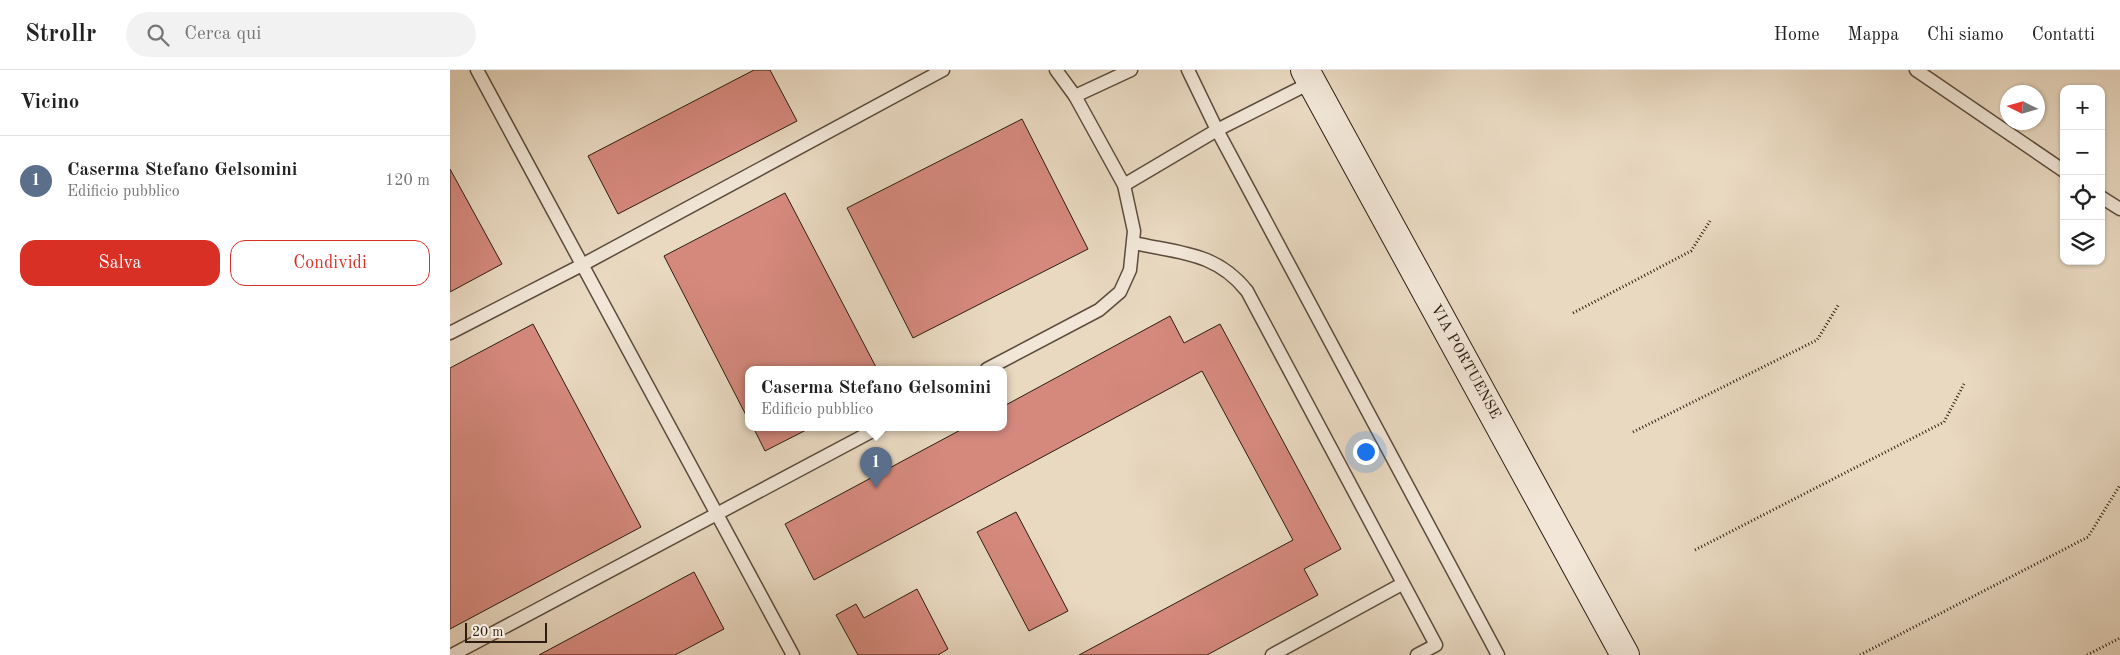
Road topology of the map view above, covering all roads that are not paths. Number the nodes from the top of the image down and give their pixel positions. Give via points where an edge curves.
1 (477, 70) edge
2 (943, 70) edge
3 (1056, 70) edge
4 (1131, 70) edge
5 (1188, 70) edge
6 (1916, 70) edge
7 (1308, 76) edge
8 (1075, 96) junction
9 (1217, 130) junction
10 (2060, 168) edge
11 (1124, 185) junction
12 (2105, 199) edge
13 (2120, 209) edge
14 (1134, 244) junction
15 (582, 265) junction
16 (450, 333) edge
17 (993, 366) edge
18 (873, 431) edge
19 (717, 514) junction
20 (1402, 584) junction
21 (452, 655) edge
22 (793, 655) edge
23 (1272, 655) edge
24 (1418, 655) edge
25 (1498, 655) edge
26 (1624, 655) edge

1 - 15 lane
2 - 15 lane
3 - 8 lane
4 - 8 lane
5 - 9 lane
6 - 10 lane
7 - 9 lane
7 - 26 street, VIA PORTUENSE
8 - 11 lane
9 - 11 lane
9 - 25 lane
11 - 14 lane via 1132,216
12 - 13 lane
14 - 17 lane via 1127,280 1111,300
14 - 20 lane via 1209,260 1242,284
15 - 16 lane
15 - 19 lane
18 - 19 lane
19 - 21 lane
19 - 22 lane
20 - 23 lane
20 - 24 lane via 1436,645

